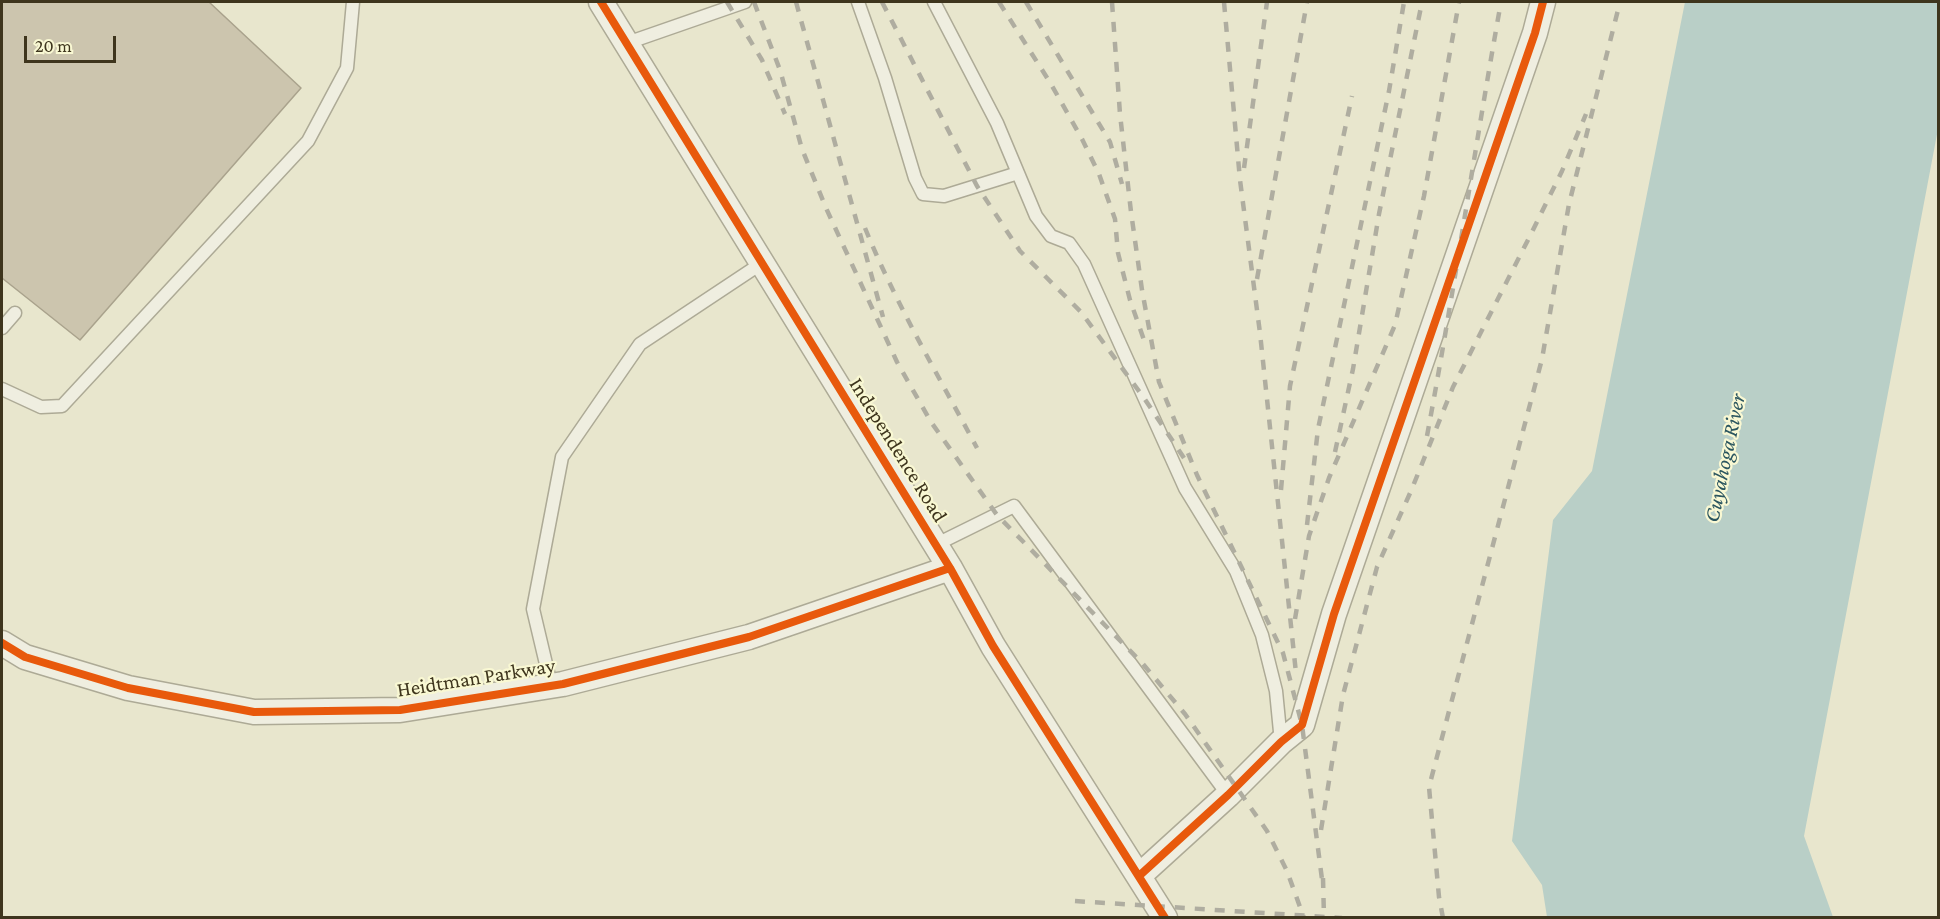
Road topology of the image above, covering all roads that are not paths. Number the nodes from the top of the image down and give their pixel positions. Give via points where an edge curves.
1 (353, 2) edge
2 (601, 2) edge
3 (746, 2) edge
4 (858, 2) edge
5 (934, 2) edge
6 (1543, 2) edge
7 (627, 43) junction
8 (1018, 173) junction
9 (762, 263) junction
10 (15, 313) dead end
11 (2, 328) edge
12 (2, 389) edge
13 (935, 545) junction
14 (950, 568) junction
15 (2, 642) edge
16 (551, 686) junction
17 (1281, 742) junction
18 (1228, 795) junction
19 (1139, 876) junction
20 (1165, 918) edge

1 - 12 lane via 347,68 308,141 62,406 41,407
2 - 7 street, Independence Road
3 - 7 lane
4 - 8 lane via 923,194 944,196
5 - 8 lane via 997,123
6 - 17 street via 1334,614 1302,725
7 - 9 street, Independence Road
8 - 17 lane via 1036,216 1051,236 1069,243 1083,264 1185,488 1236,571 1262,635 1276,691
9 - 13 street, Independence Road
9 - 16 lane via 640,344 561,457 533,609
10 - 11 lane
13 - 14 street, Independence Road
13 - 18 lane via 1014,506
14 - 16 street, Heidtman Parkway via 749,637
14 - 19 street, Independence Road via 993,646
15 - 16 street, Heidtman Parkway via 25,657 128,688 254,712 400,710
17 - 18 street
18 - 19 street
19 - 20 street, Independence Road

